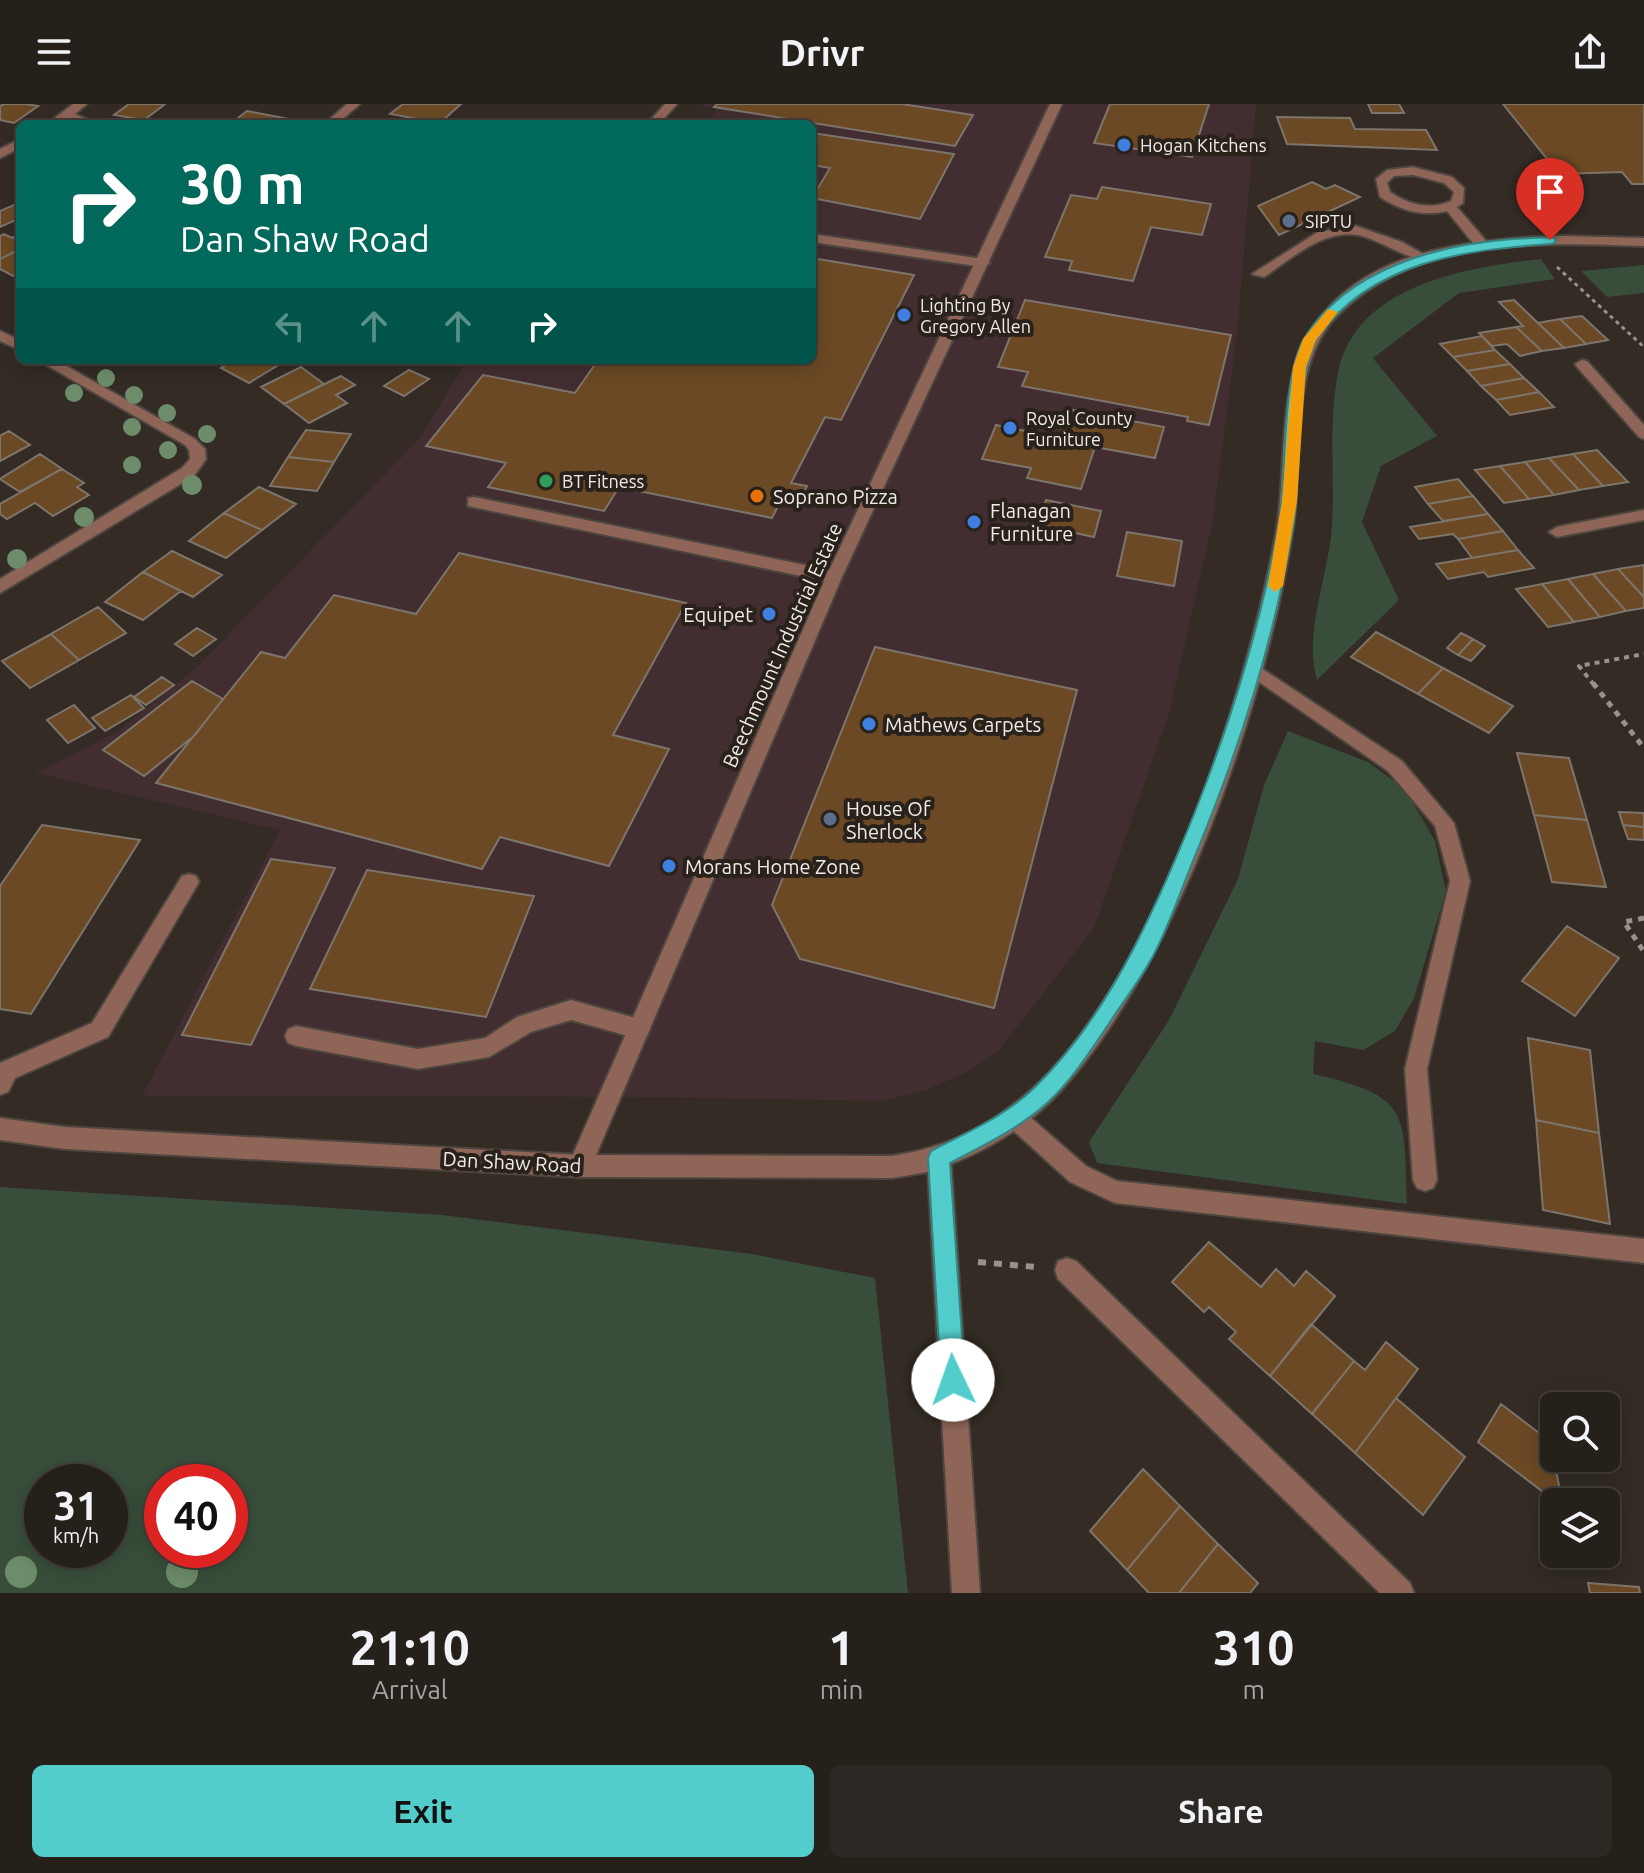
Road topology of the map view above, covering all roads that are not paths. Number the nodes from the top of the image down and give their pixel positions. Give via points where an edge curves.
1 (81, 104) edge
2 (354, 104) edge
3 (671, 104) edge
4 (1056, 104) edge
5 (67, 115) junction
6 (59, 120) edge
7 (81, 120) edge
8 (335, 120) edge
9 (657, 120) edge
10 (1450, 207) junction
11 (816, 239) edge
12 (1644, 242) edge
13 (1482, 245) junction
14 (1425, 259) junction
15 (983, 263) junction
16 (1259, 274) dead end
17 (52, 364) edge
18 (1582, 364) dead end
19 (1644, 434) edge
20 (474, 502) dead end
21 (1644, 515) edge
22 (1557, 532) dead end
23 (834, 577) junction
24 (0, 587) edge
25 (1255, 670) junction
26 (189, 882) dead end
27 (639, 1029) junction
28 (296, 1036) dead end
29 (0, 1085) edge
30 (1014, 1117) junction
31 (0, 1129) edge
32 (939, 1158) junction
33 (580, 1166) junction
34 (1425, 1180) dead end
35 (1644, 1251) edge
36 (1067, 1270) road end
37 (966, 1593) edge
38 (1400, 1593) edge

1 - 5 street
2 - 8 street
3 - 9 street
4 - 15 street, Beechmount Industrial Estate
5 - 6 street
5 - 7 street
10 - 10 street via 1402,205 1384,194 1380,182 1401,171 1437,175 1460,191
10 - 13 street
11 - 15 street
12 - 13 street, Dan Shaw Road
13 - 14 street, Dan Shaw Road
14 - 16 street via 1369,230 1347,227 1319,236
14 - 25 street, Dan Shaw Road via 1352,294 1310,339 1300,367 1288,515
15 - 23 street, Beechmount Industrial Estate
17 - 24 street via 190,442 198,459 188,472
18 - 19 street
20 - 23 street
21 - 22 street
23 - 27 street, Beechmount Industrial Estate
25 - 30 street, Dan Shaw Road via 1220,775 1145,952 1076,1055
25 - 34 street via 1395,766 1444,823 1460,881 1416,1069
26 - 29 street via 100,1030 7,1071
27 - 28 street via 571,1010 525,1024 489,1047 418,1059
27 - 33 street, Beechmount Industrial Estate
30 - 32 street, Dan Shaw Road
30 - 35 street via 1078,1174 1115,1192
31 - 33 street, Dan Shaw Road via 65,1138
32 - 33 street, Dan Shaw Road via 892,1167
32 - 37 street
36 - 38 street

